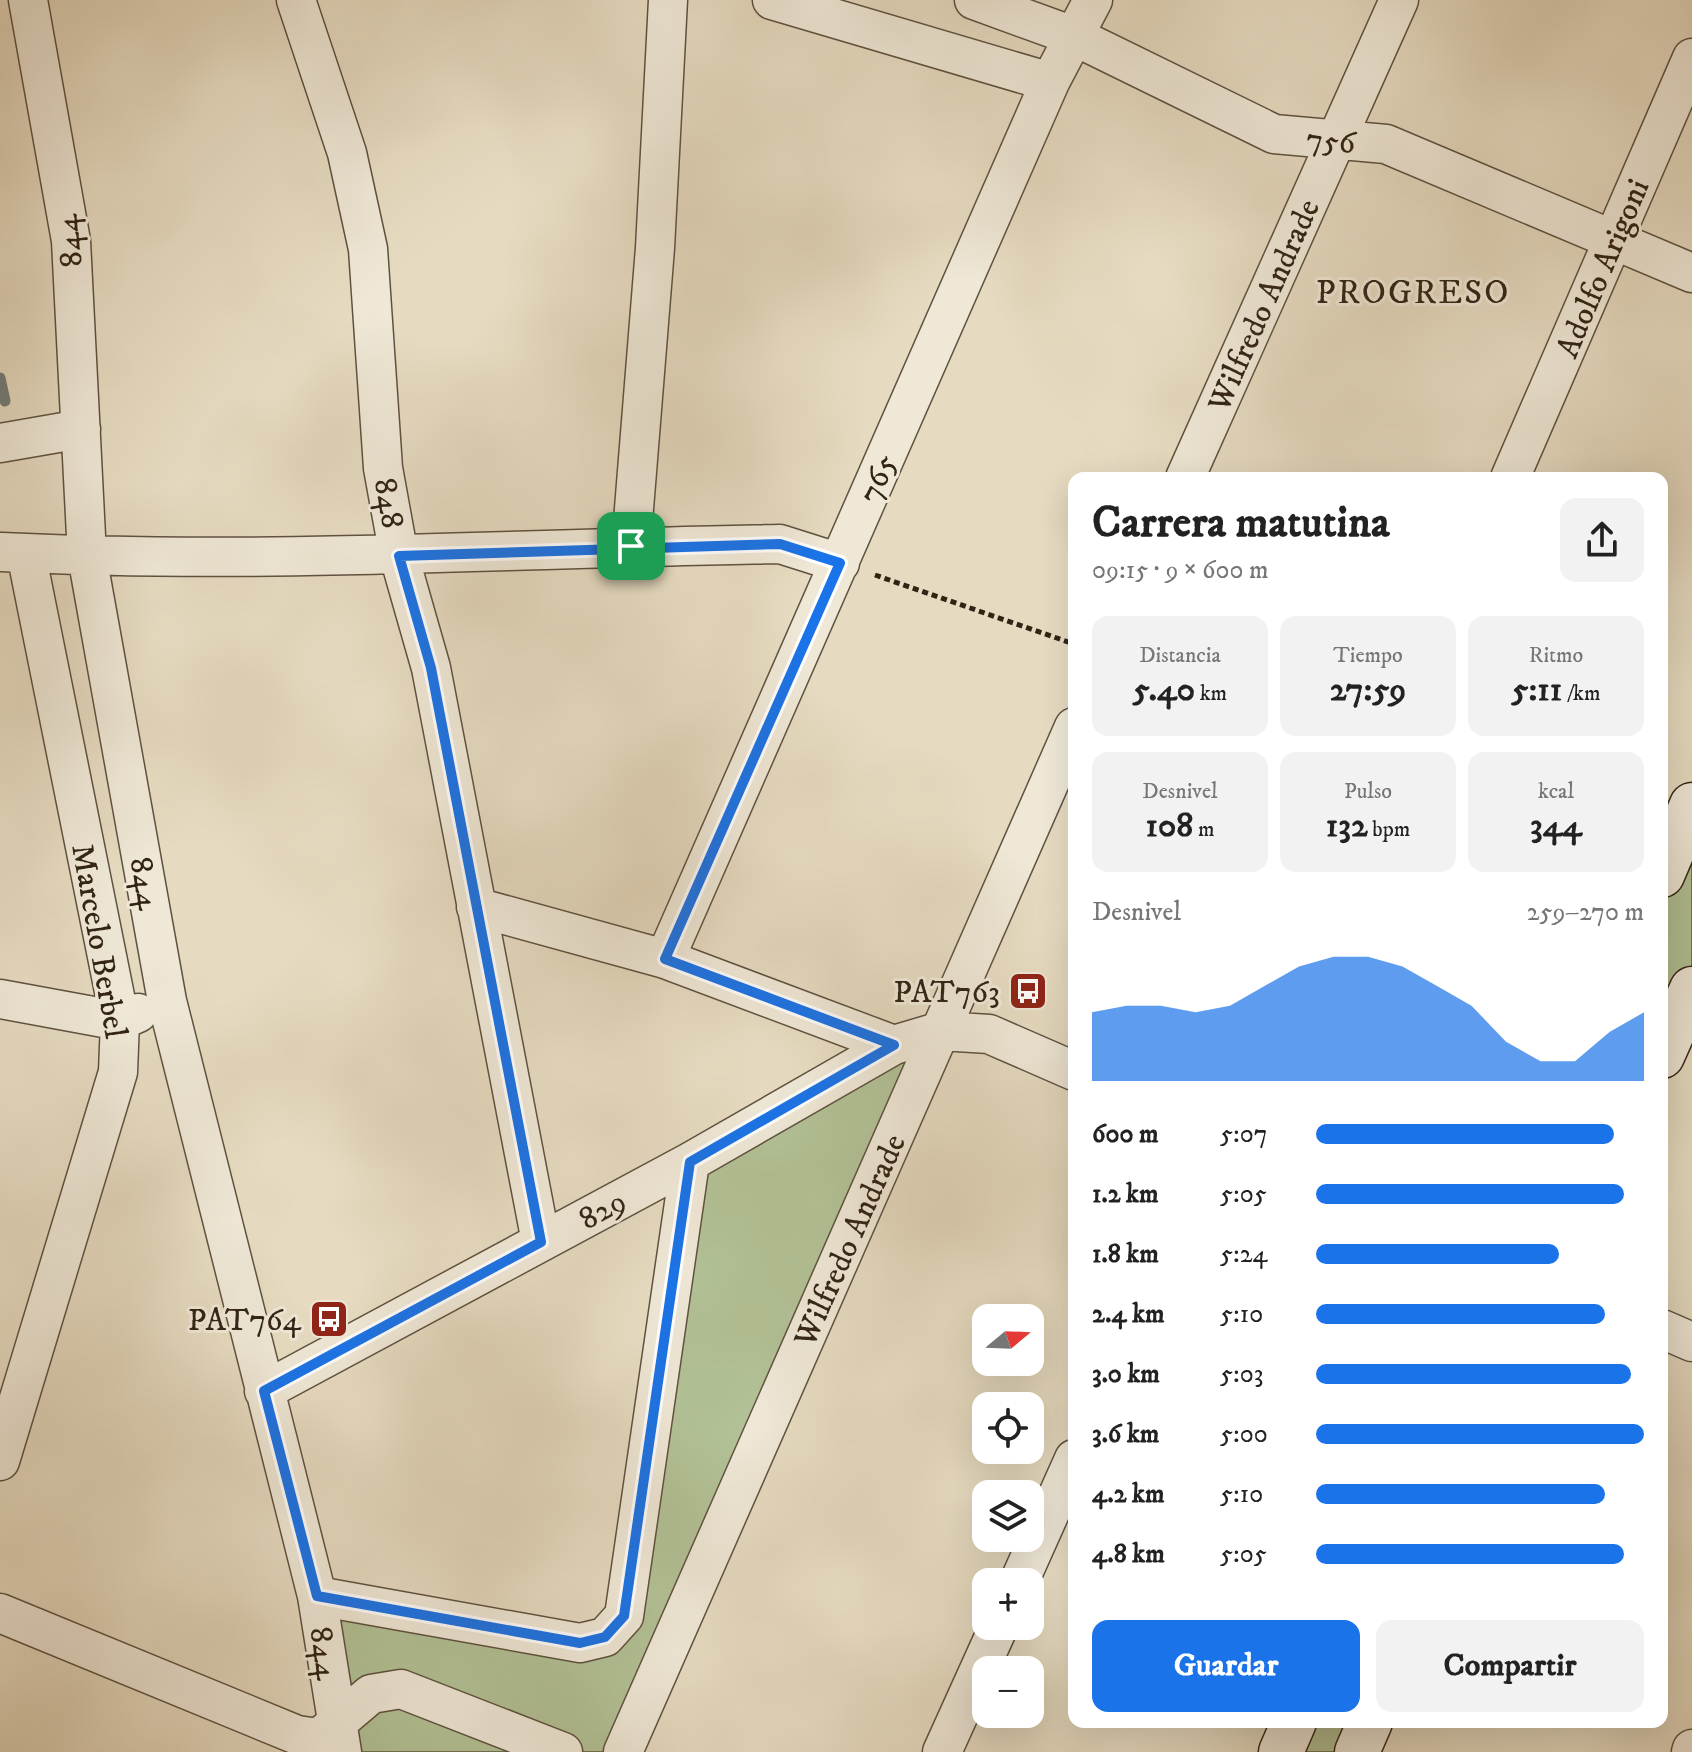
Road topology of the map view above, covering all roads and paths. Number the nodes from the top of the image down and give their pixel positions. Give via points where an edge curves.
1 (28, 0) edge
2 (296, 0) edge
3 (668, 0) edge
4 (772, 0) edge
5 (974, 0) edge
6 (1093, 0) edge
7 (1399, 0) edge
8 (1076, 37) junction
9 (1692, 58) edge
10 (1050, 82) junction
11 (1337, 142) junction
12 (1614, 243) junction
13 (1692, 273) edge
14 (81, 429) junction
15 (0, 443) edge
16 (1188, 472) edge
17 (1513, 472) edge
18 (631, 546) junction
19 (13, 552) edge
20 (87, 556) junction
21 (399, 556) junction
22 (840, 563) junction
23 (1068, 642) edge
24 (1068, 741) edge
25 (1692, 805) edge
26 (1668, 861) edge
27 (476, 907) junction
28 (665, 959) junction
29 (0, 999) edge
30 (1683, 999) edge
31 (167, 1001) junction
32 (120, 1021) junction
33 (941, 1031) junction
34 (1668, 1040) edge
35 (894, 1045) junction
36 (1068, 1068) edge
37 (690, 1162) junction
38 (541, 1242) junction
39 (1668, 1332) edge
40 (1692, 1342) edge
41 (264, 1391) junction
42 (0, 1461) edge
43 (1068, 1472) edge
44 (1025, 1568) edge
45 (317, 1596) junction
46 (0, 1613) edge
47 (993, 1640) edge
48 (1291, 1728) edge
49 (1367, 1728) edge
50 (339, 1740) edge
51 (563, 1752) edge
52 (623, 1752) edge
53 (942, 1752) edge
54 (1281, 1752) edge
55 (1357, 1752) edge

1 - 14 street, 844 via 71,241
2 - 21 street, 848 via 347,153 368,249 383,468
3 - 18 street
4 - 10 street
5 - 8 street, 756
6 - 8 street, 765
7 - 11 street, Wilfredo Andrade
8 - 10 street, 765
8 - 11 street, 756 via 1274,134
9 - 12 street, Adolfo Arigoni
10 - 22 street, 765
11 - 12 street, 756 via 1386,144
11 - 16 street, Wilfredo Andrade
12 - 13 street, 756
12 - 17 street, Adolfo Arigoni
14 - 15 street
14 - 20 street, 844
18 - 21 street
18 - 22 street via 780,544
19 - 20 street
19 - 32 street, Marcelo Berbel
20 - 21 street
20 - 31 street, 844
21 - 27 street, 848 via 431,668
22 - 23 path
22 - 28 street, 765
24 - 33 street, Wilfredo Andrade
25 - 26 main road
27 - 28 street
27 - 38 street, 848
28 - 35 street
29 - 32 street
30 - 34 main road
31 - 32 street
31 - 41 street, 844
32 - 42 street, Marcelo Berbel via 118,1072
33 - 35 street, 829
33 - 36 street via 989,1034
33 - 52 street, Wilfredo Andrade
35 - 37 street, 829
37 - 38 street, 829
37 - 45 street via 624,1616 605,1637 580,1643
38 - 41 street, 829
39 - 40 street
41 - 45 street, 844
43 - 44 street
45 - 50 street, 844
46 - 50 street via 297,1735
47 - 53 street
48 - 54 main road
49 - 55 main road
50 - 51 street via 371,1694 401,1689

